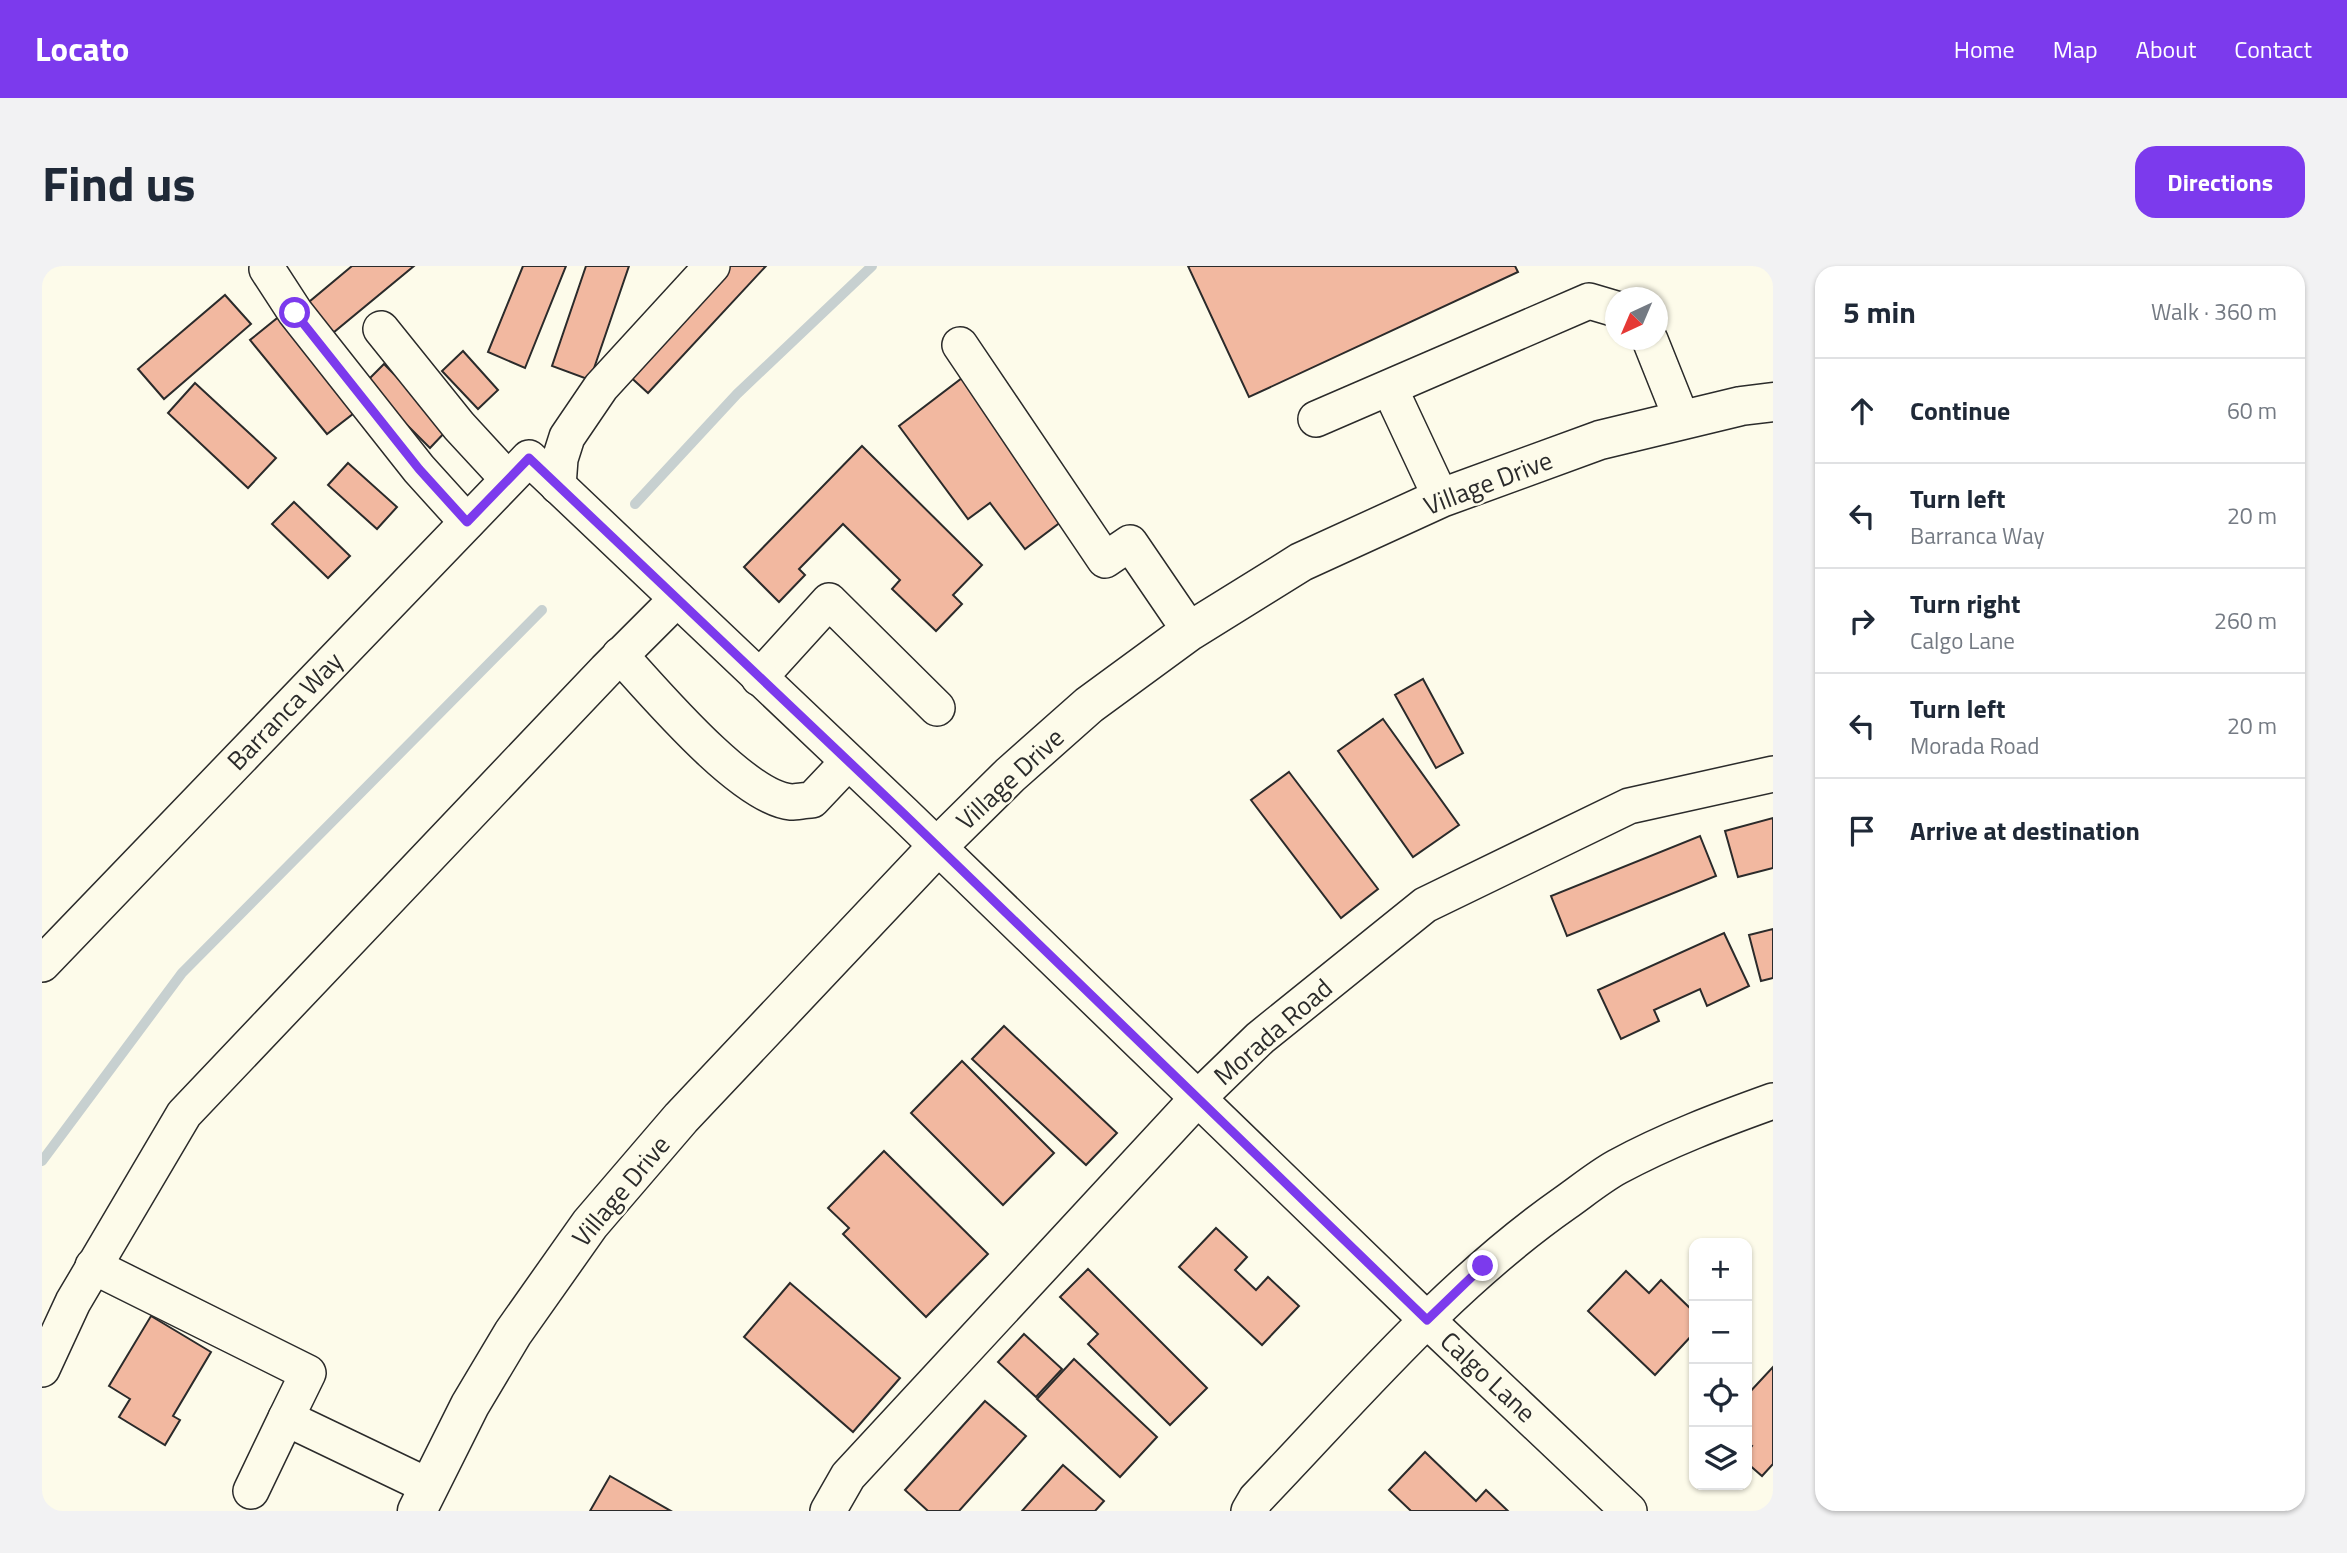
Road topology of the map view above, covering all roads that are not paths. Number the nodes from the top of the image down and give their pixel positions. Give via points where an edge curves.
1 (712, 266) edge
2 (267, 269) dead end
3 (1605, 306) edge
4 (381, 329) dead end
5 (960, 345) dead end
6 (1654, 350) edge
7 (1390, 389) junction
8 (1773, 402) edge
9 (1316, 419) dead end
10 (1682, 420) junction
11 (518, 469) junction
12 (558, 486) junction
13 (1441, 498) junction
14 (467, 522) junction
15 (677, 599) junction
16 (1190, 631) junction
17 (621, 655) junction
18 (760, 678) junction
19 (937, 708) dead end
20 (849, 762) junction
21 (1773, 774) edge
22 (937, 847) junction
23 (42, 964) edge
24 (1198, 1098) junction
25 (1773, 1101) edge
26 (93, 1266) junction
27 (1427, 1320) junction
28 (42, 1369) edge
29 (286, 1418) junction
30 (251, 1490) dead end
31 (422, 1498) edge
32 (828, 1511) edge
33 (1249, 1511) edge
34 (1629, 1511) edge

1 - 12 street via 601,387 567,437
2 - 14 street via 295,313
3 - 7 street via 1589,301
4 - 11 street, Calgo Lane via 459,426
5 - 16 street via 1105,560 1130,543
6 - 10 street
7 - 9 street
7 - 13 street
8 - 10 main road, Village Drive
10 - 13 main road, Village Drive via 1600,440
11 - 12 street, Calgo Lane
11 - 14 street, Barranca Way
12 - 15 street, Calgo Lane
13 - 16 main road, Village Drive via 1301,562
14 - 23 street, Barranca Way
15 - 17 street
15 - 18 street, Calgo Lane
16 - 22 main road, Village Drive via 1089,705
17 - 20 street via 687,729 752,786 789,802 812,800
17 - 26 street via 184,1114
18 - 19 street via 829,601
18 - 20 street, Calgo Lane
20 - 22 street, Calgo Lane
21 - 24 street, Morada Road via 1629,806 1425,905 1260,1038
22 - 24 street, Calgo Lane
22 - 31 main road, Village Drive via 681,1118 590,1224 513,1333
24 - 27 street, Calgo Lane
24 - 32 street, Morada Road via 848,1476
25 - 27 street via 1694,1130 1615,1168 1483,1266
26 - 28 street
26 - 29 street via 308,1373
27 - 33 street
27 - 34 street, Calgo Lane
29 - 30 street
29 - 31 street

